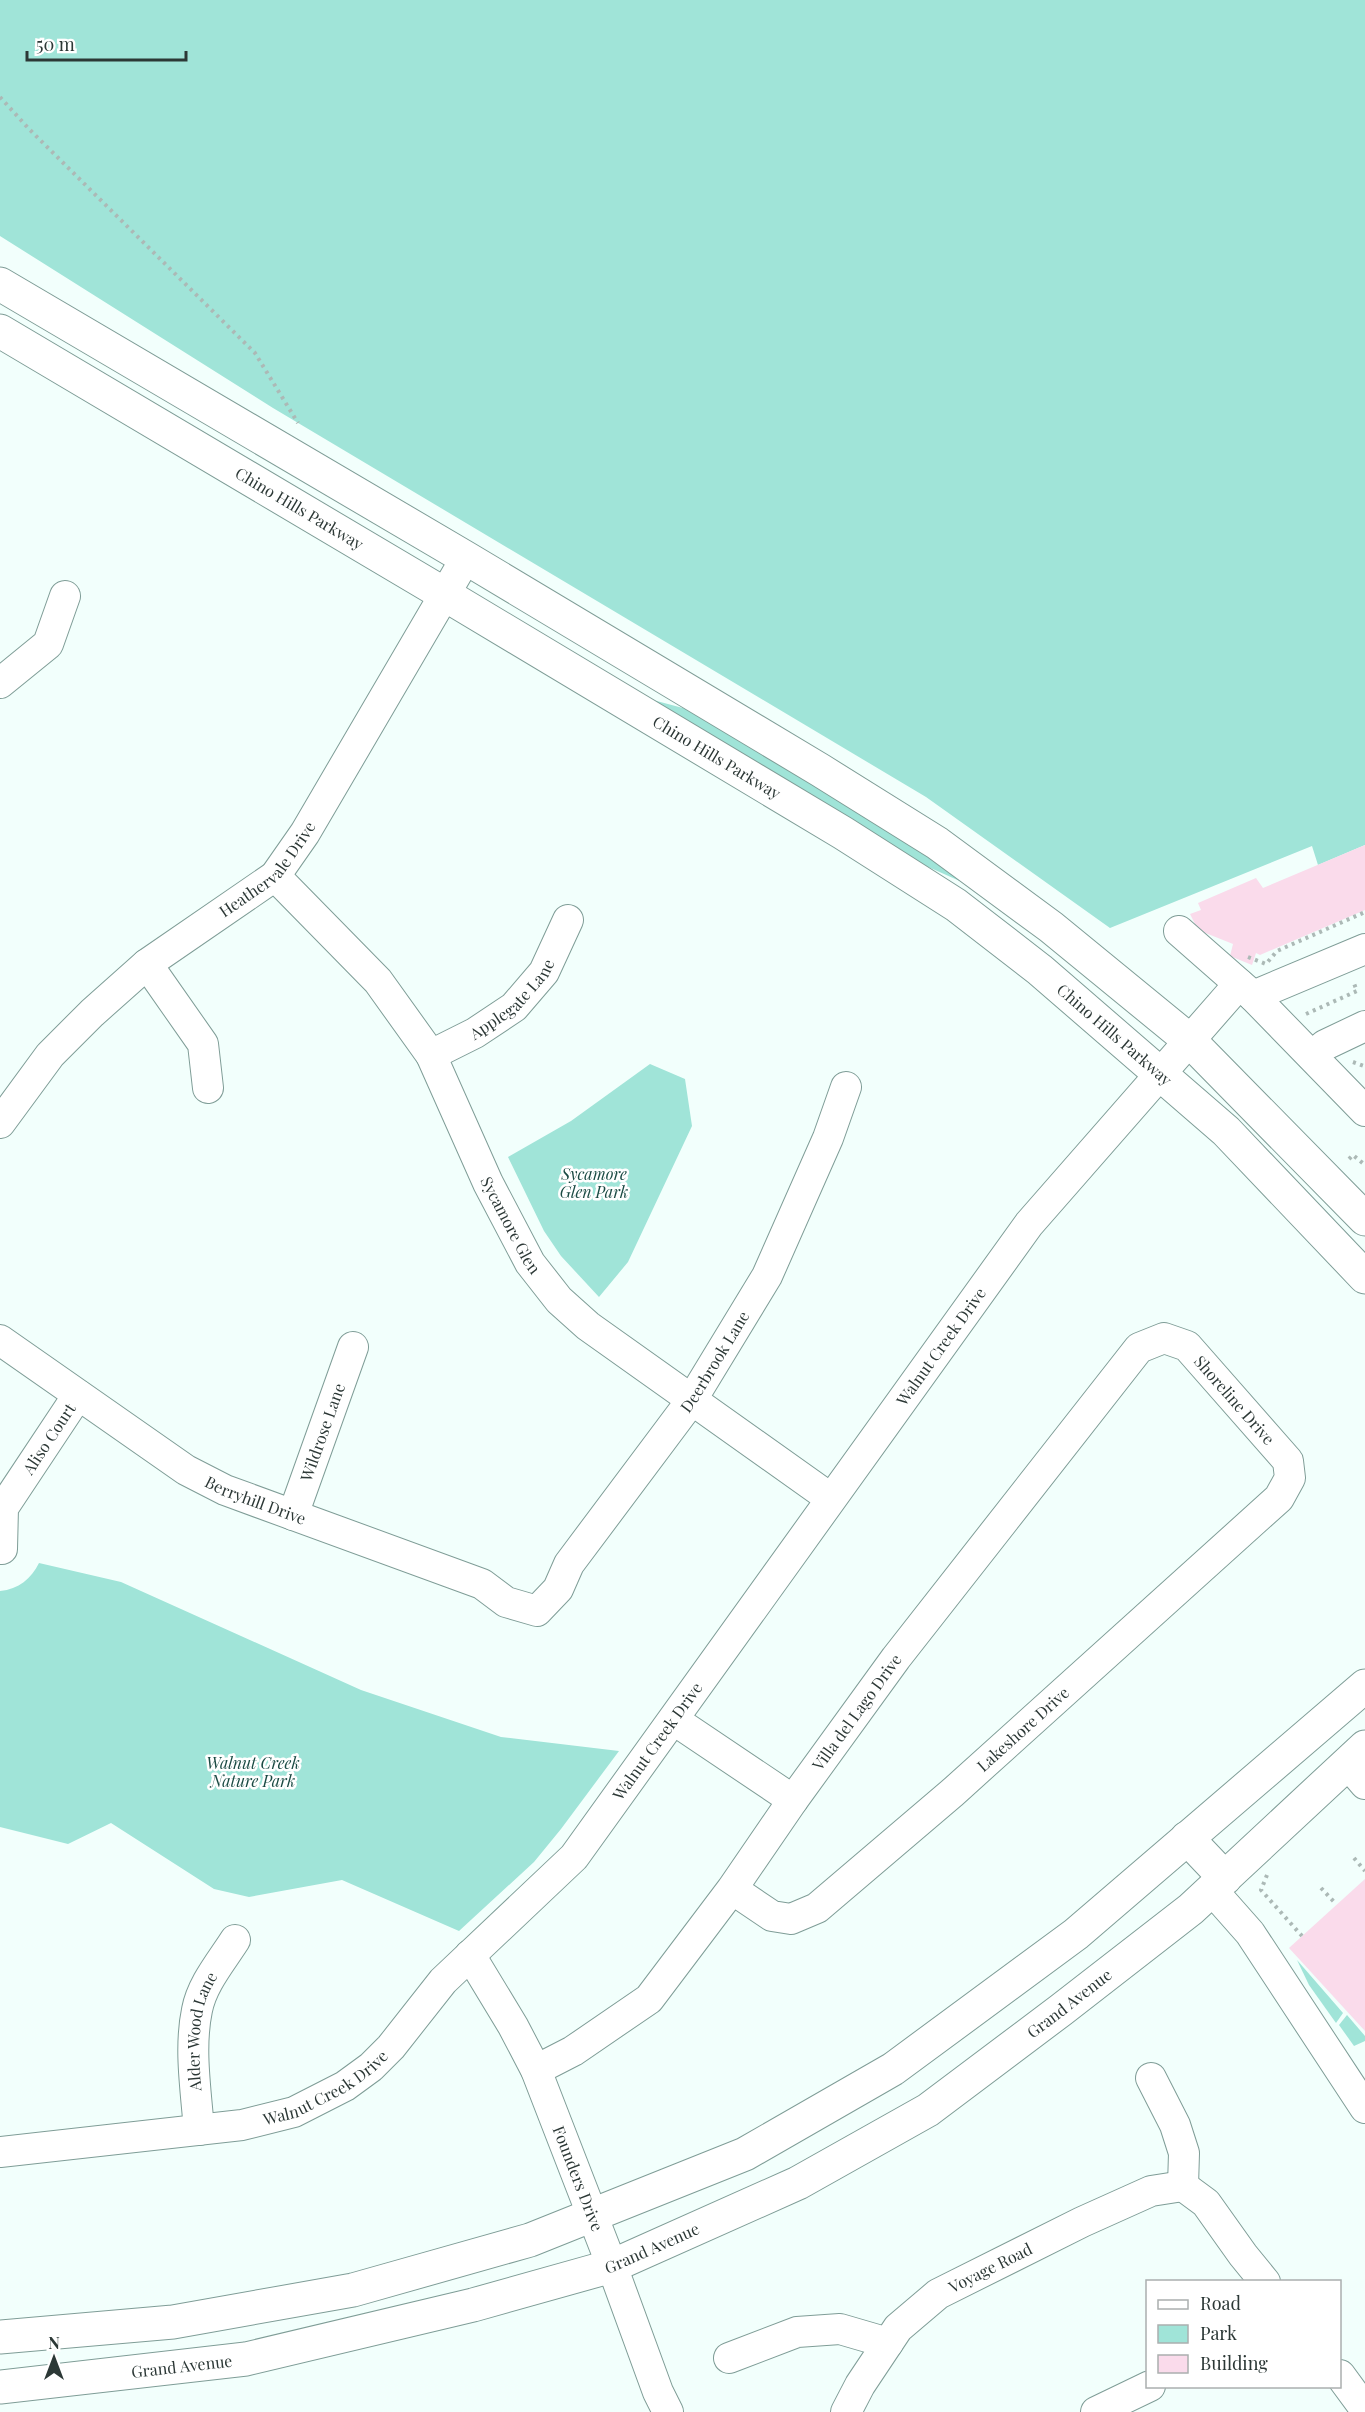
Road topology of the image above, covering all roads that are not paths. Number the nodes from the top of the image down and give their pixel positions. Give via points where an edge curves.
1 (0, 284) edge
2 (0, 331) edge
3 (466, 558) junction
4 (444, 594) junction
5 (65, 597) dead end
6 (0, 683) edge
7 (274, 876) junction
8 (568, 920) dead end
9 (1179, 931) dead end
10 (1365, 949) edge
11 (147, 964) junction
12 (1245, 978) junction
13 (1365, 1026) edge
14 (1189, 1041) junction
15 (431, 1055) junction
16 (1312, 1056) junction
17 (1155, 1079) junction
18 (208, 1088) dead end
19 (846, 1088) dead end
20 (1365, 1111) edge
21 (0, 1124) edge
22 (1365, 1219) edge
23 (1365, 1277) edge
24 (1164, 1338) joint
25 (0, 1340) edge
26 (352, 1347) dead end
27 (78, 1395) junction
28 (691, 1401) junction
29 (1290, 1478) joint
30 (830, 1498) junction
31 (293, 1515) junction
32 (2, 1550) dead end
33 (537, 1611) joint
34 (1365, 1686) edge
35 (674, 1719) junction
36 (1360, 1763) edge
37 (793, 1800) junction
38 (1181, 1844) junction
39 (1218, 1884) junction
40 (732, 1889) junction
41 (235, 1940) dead end
42 (470, 1955) junction
43 (536, 2070) junction
44 (1151, 2078) dead end
45 (1363, 2085) edge
46 (199, 2130) junction
47 (0, 2152) edge
48 (1184, 2187) junction
49 (593, 2216) junction
50 (612, 2266) junction
51 (1263, 2280) edge
52 (0, 2337) edge
53 (888, 2343) junction
54 (729, 2358) dead end
55 (1341, 2376) edge
56 (0, 2387) edge
57 (1146, 2388) edge
58 (1365, 2409) edge
59 (668, 2412) edge
60 (846, 2412) edge
61 (1095, 2412) edge

1 - 3 main road
2 - 4 main road, Chino Hills Parkway
3 - 4 street, Heathervale Drive
3 - 14 main road via 937,843 1051,927
4 - 7 street, Heathervale Drive via 305,833
4 - 17 main road, Chino Hills Parkway via 956,905 1040,970
5 - 6 street via 48,644
7 - 11 street, Heathervale Drive
7 - 15 street, Sycamore Glen via 378,981
8 - 15 street, Applegate Lane via 544,972 514,1006 475,1033
9 - 12 street
10 - 12 street
11 - 18 street via 203,1044
11 - 21 street, Heathervale Drive via 50,1055
12 - 14 street, Walnut Creek Drive
12 - 16 street
13 - 16 street via 1325,1045
14 - 17 street, Walnut Creek Drive
14 - 22 main road
15 - 28 street, Sycamore Glen via 488,1183 530,1263 559,1300 588,1326
16 - 20 street
17 - 23 main road, Chino Hills Parkway via 1226,1131
17 - 30 street, Walnut Creek Drive via 1029,1224
19 - 28 street, Deerbrook Lane via 828,1138 766,1276
24 - 29 street, Shoreline Drive via 1187,1346 1288,1461
24 - 37 street, Villa del Lago Drive via 1139,1348 896,1658
25 - 27 street, Berryhill Drive
26 - 31 street, Wildrose Lane
27 - 31 street, Berryhill Drive via 186,1470 225,1490
27 - 32 street, Aliso Court via 3,1508
28 - 30 street, Sycamore Glen
28 - 33 street, Deerbrook Lane via 569,1564 558,1589
29 - 40 street, Lakeshore Drive via 1279,1498 952,1793 817,1908 791,1919 772,1916
30 - 35 street, Walnut Creek Drive
31 - 33 street, Berryhill Drive via 482,1584 506,1602
34 - 38 main road
35 - 37 street
35 - 42 street, Walnut Creek Drive via 574,1857
36 - 39 main road, Grand Avenue
37 - 40 street, Villa del Lago Drive
38 - 39 main road
38 - 49 main road via 1076,1934 893,2070 745,2154
39 - 45 street
39 - 50 main road, Grand Avenue via 1191,1909 928,2110 798,2183
40 - 43 street, Villa del Lago Drive via 649,1999 573,2051
41 - 46 street, Alder Wood Lane via 208,1982 197,2008 194,2042
42 - 43 street, Founders Drive
42 - 46 street, Walnut Creek Drive via 443,1981 392,2047 345,2086 294,2112 242,2125
43 - 49 street, Founders Drive
44 - 48 street via 1175,2125 1184,2153
46 - 47 street, Walnut Creek Drive
48 - 51 street via 1206,2204
48 - 53 street, Voyage Road via 1151,2192 1131,2200 938,2294 898,2328
49 - 50 street, Founders Drive
49 - 52 main road via 530,2240 353,2290 173,2322
50 - 56 main road, Grand Avenue via 473,2305 246,2359
50 - 59 street, Founders Drive
53 - 54 street via 840,2329 797,2332
53 - 60 street, Voyage Road
55 - 58 street
57 - 61 street

